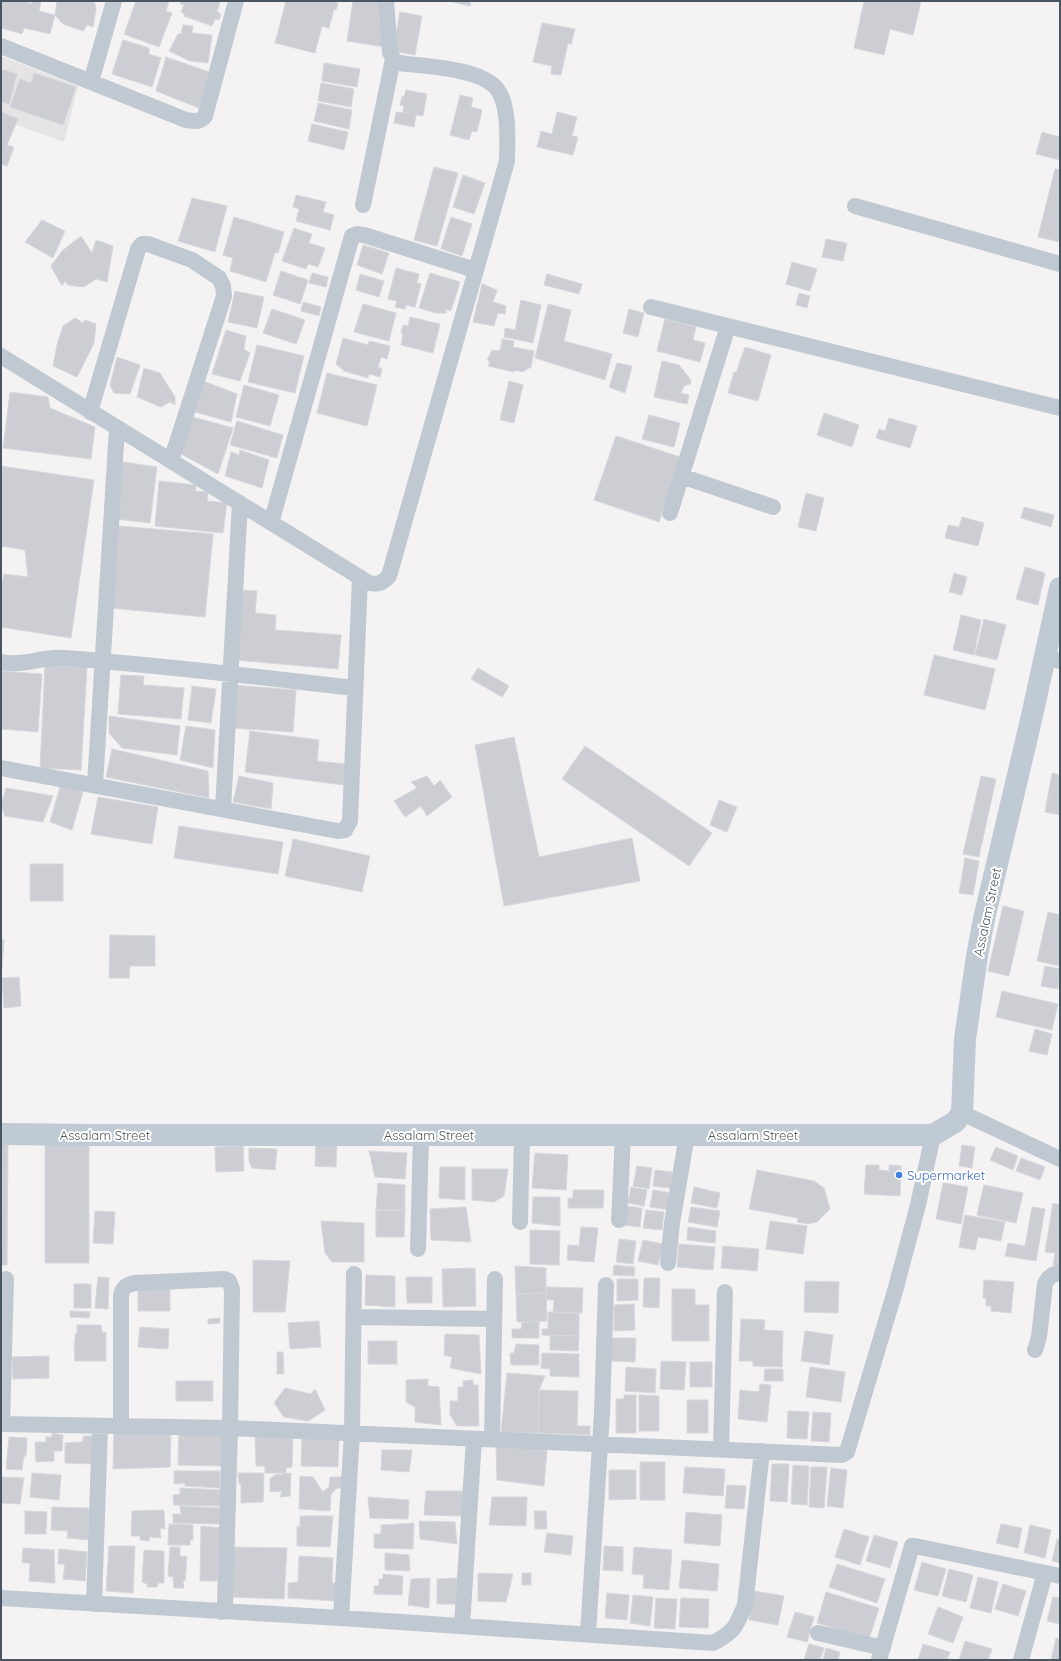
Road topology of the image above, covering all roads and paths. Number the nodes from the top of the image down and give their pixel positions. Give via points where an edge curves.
1 (114, 1) edge
2 (236, 1) edge
3 (386, 1) edge
4 (1, 46) edge
5 (393, 59) junction
6 (92, 82) junction
7 (363, 205) dead end
8 (855, 206) dead end
9 (1060, 264) edge
10 (475, 270) junction
11 (651, 307) dead end
12 (728, 326) junction
13 (1, 356) edge
14 (1060, 408) edge
15 (90, 412) junction
16 (117, 428) junction
17 (171, 461) junction
18 (681, 476) junction
19 (240, 503) junction
20 (773, 506) dead end
21 (670, 513) dead end
22 (271, 523) junction
23 (360, 577) junction
24 (1060, 588) edge
25 (1052, 660) edge
26 (103, 661) junction
27 (1, 662) edge
28 (230, 674) junction
29 (355, 688) junction
30 (1, 768) edge
31 (95, 785) junction
32 (223, 809) junction
33 (962, 1113) junction
34 (1, 1134) edge
35 (421, 1135) junction
36 (522, 1135) junction
37 (623, 1135) junction
38 (687, 1135) junction
39 (933, 1135) junction
40 (1060, 1159) edge
41 (619, 1220) dead end
42 (520, 1222) dead end
43 (418, 1249) dead end
44 (668, 1263) dead end
45 (1060, 1273) edge
46 (354, 1274) dead end
47 (6, 1279) dead end
48 (495, 1279) dead end
49 (606, 1285) dead end
50 (725, 1292) dead end
51 (354, 1317) junction
52 (494, 1319) junction
53 (1036, 1350) dead end
54 (2, 1424) edge
55 (100, 1426) junction
56 (121, 1426) junction
57 (230, 1428) junction
58 (352, 1433) junction
59 (474, 1439) junction
60 (492, 1439) junction
61 (600, 1444) junction
62 (721, 1449) junction
63 (762, 1451) junction
64 (1052, 1575) edge
65 (1, 1598) edge
66 (94, 1604) junction
67 (221, 1612) junction
68 (341, 1618) junction
69 (462, 1626) junction
70 (818, 1633) dead end
71 (588, 1634) junction
72 (881, 1654) edge
73 (1021, 1660) edge

1 - 6 street
2 - 6 street via 205,116 201,121 186,120
3 - 5 street via 390,52
4 - 6 street
5 - 7 street
5 - 10 street via 398,63 475,75 498,90 506,113 507,161
8 - 9 street
10 - 22 street via 364,235 352,236
10 - 23 street via 389,576 378,584 369,583
11 - 12 street
12 - 14 street
12 - 18 street
13 - 15 street
15 - 16 street
15 - 17 street via 138,249 142,244 148,244 192,260 219,278 224,296
16 - 17 street
16 - 26 street
17 - 19 street
18 - 20 street
18 - 21 street
19 - 22 street
19 - 28 street
22 - 23 street
23 - 29 street
24 - 25 main road, Assalam Street
25 - 33 main road, Assalam Street via 984,919 965,1039
26 - 27 street via 63,657 17,664
26 - 28 street
26 - 31 street
28 - 29 street
28 - 32 street
29 - 32 street via 350,821 347,828 338,831
30 - 31 street
31 - 32 street
33 - 39 main road via 955,1122
33 - 40 street
34 - 35 main road, Assalam Street
35 - 36 main road, Assalam Street
35 - 43 street
36 - 37 main road, Assalam Street
36 - 42 street
37 - 38 main road, Assalam Street
37 - 41 street
38 - 39 main road, Assalam Street
38 - 44 street
39 - 63 street via 895,1291 846,1452 842,1455
45 - 53 street via 1048,1278 1045,1284
46 - 51 street
47 - 54 street
48 - 52 street
49 - 61 street
50 - 62 street
51 - 52 street
51 - 58 street
52 - 60 street
54 - 55 street
55 - 56 street
55 - 66 street
56 - 57 street
56 - 57 street via 122,1289 135,1283 224,1279 229,1281 232,1289
57 - 58 street
57 - 67 street via 225,1604
58 - 59 street
58 - 68 street
59 - 60 street
59 - 69 street
60 - 61 street
61 - 62 street
61 - 71 street
62 - 63 street
63 - 71 street via 745,1605 737,1626 727,1636 713,1643
64 - 72 street via 912,1546
64 - 73 street
65 - 66 street
66 - 67 street
67 - 68 street
68 - 69 street
69 - 71 street
70 - 72 street

